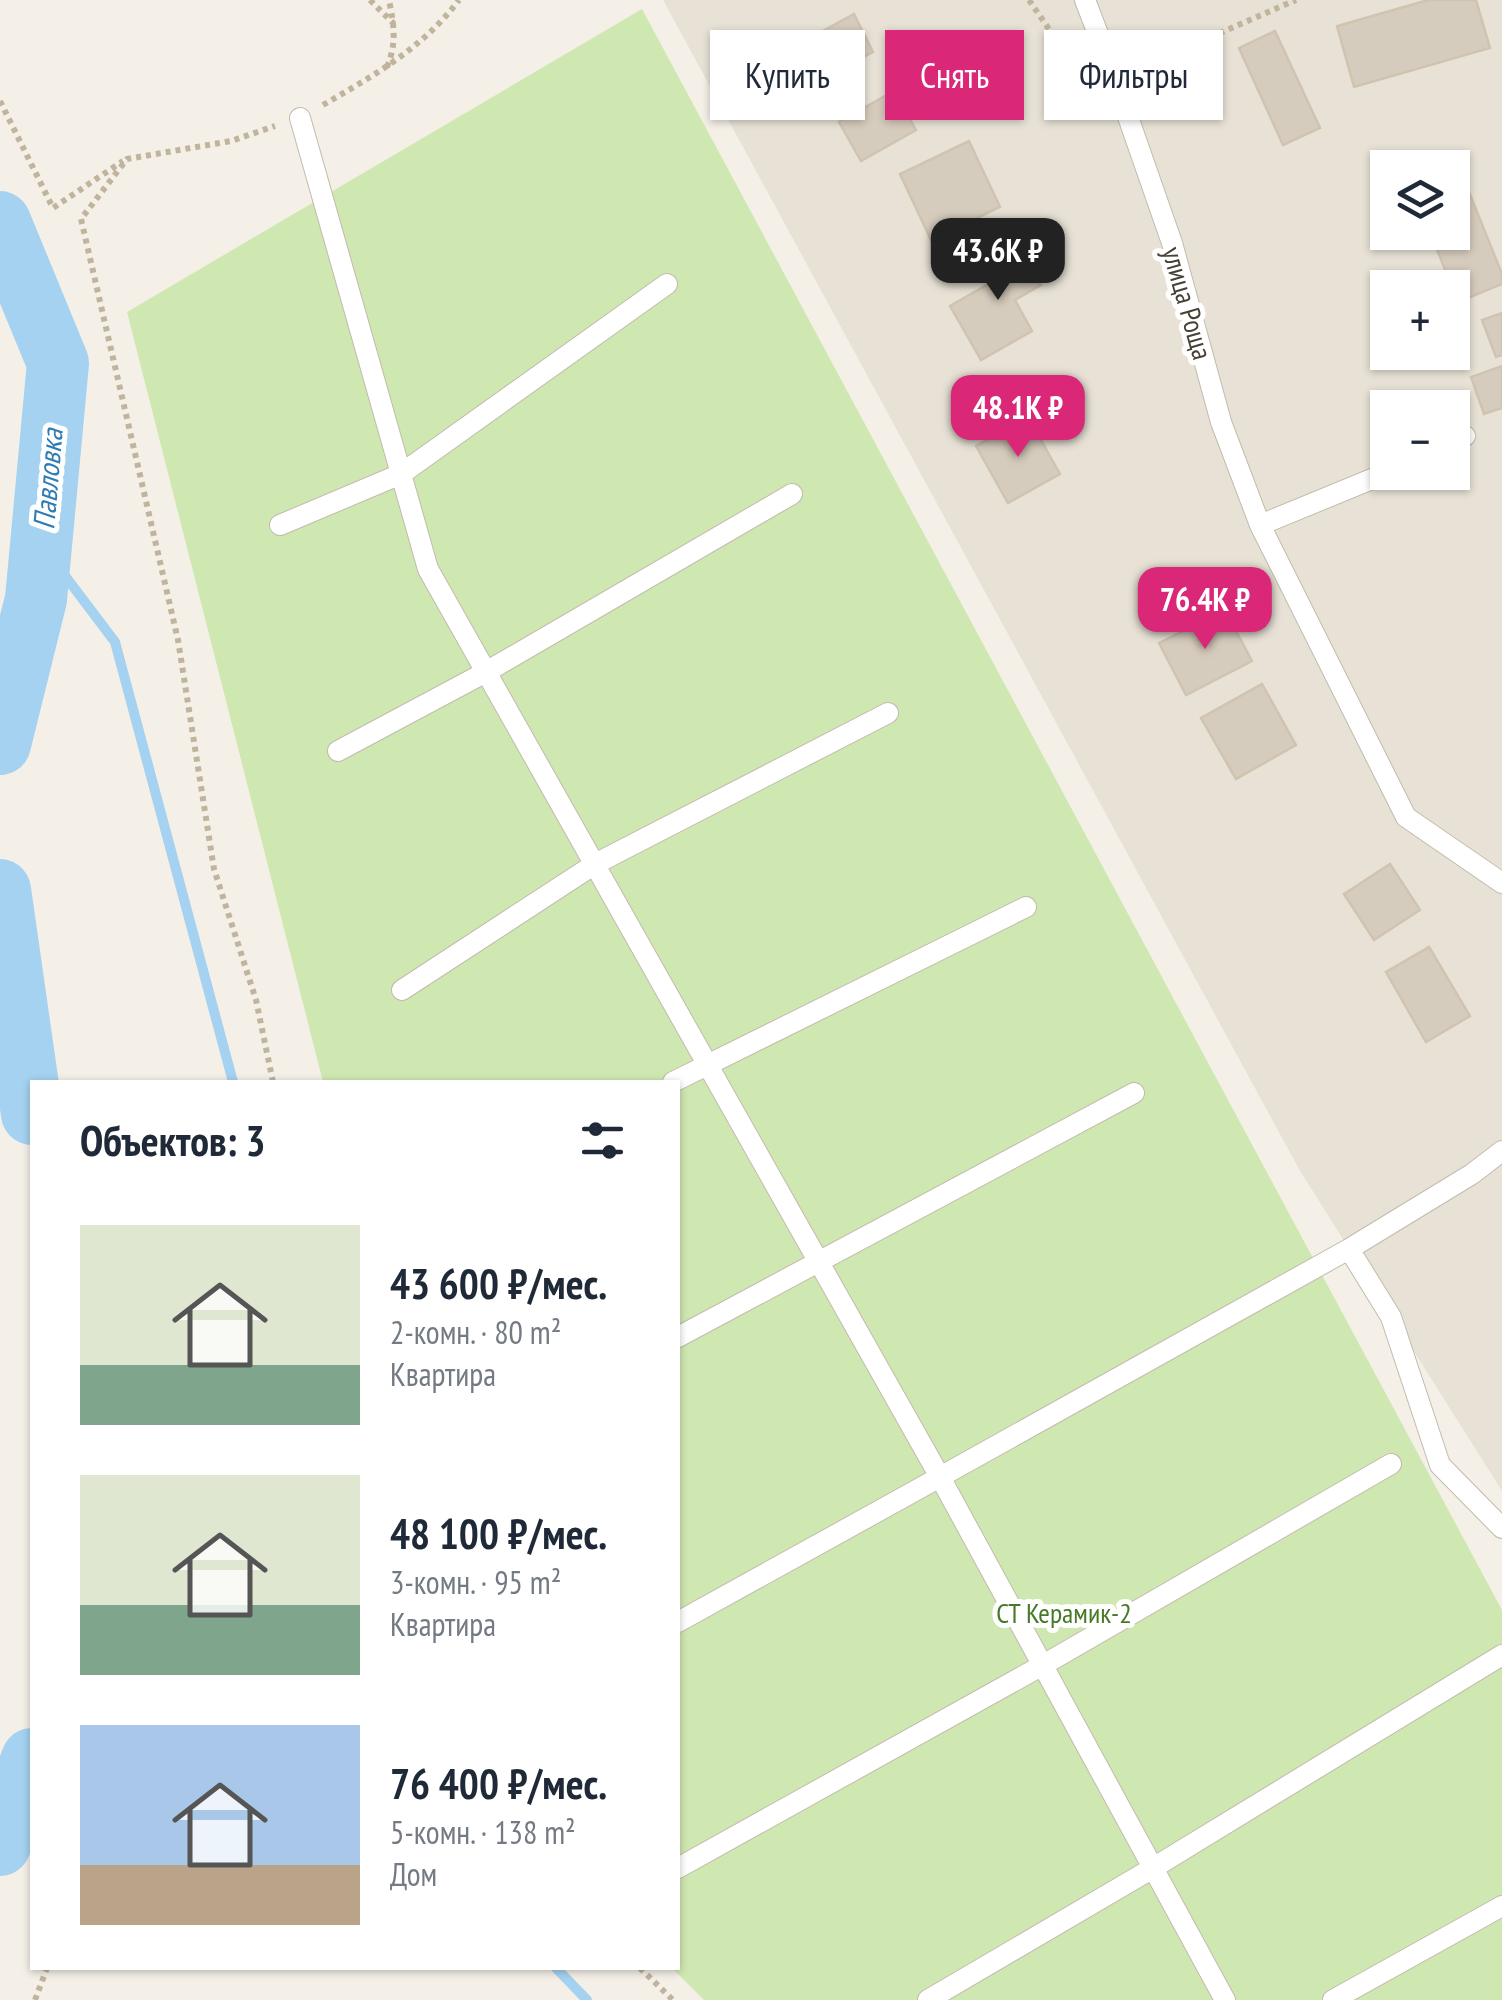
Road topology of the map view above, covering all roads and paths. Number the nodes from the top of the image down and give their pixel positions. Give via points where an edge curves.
1 (370, 0) edge
2 (389, 0) edge
3 (459, 0) edge
4 (1029, 0) edge
5 (1085, 0) edge
6 (1296, 0) edge
7 (394, 24) junction
8 (1050, 30) edge
9 (1096, 30) edge
10 (1223, 32) edge
11 (386, 69) junction
12 (0, 101) edge
13 (300, 118) junction
14 (1129, 120) edge
15 (127, 159) junction
16 (668, 284) dead end
17 (401, 474) junction
18 (1370, 480) edge
19 (792, 494) dead end
20 (280, 524) dead end
21 (1260, 525) junction
22 (486, 672) junction
23 (888, 712) dead end
24 (338, 751) dead end
25 (595, 864) junction
26 (1502, 883) edge
27 (1026, 907) dead end
28 (402, 990) dead end
29 (707, 1064) junction
30 (273, 1080) edge
31 (677, 1080) edge
32 (1134, 1093) dead end
33 (1502, 1151) edge
34 (1349, 1249) junction
35 (819, 1262) junction
36 (680, 1336) edge
37 (1391, 1464) dead end
38 (940, 1477) junction
39 (1502, 1528) edge
40 (680, 1621) edge
41 (1502, 1655) edge
42 (1042, 1665) junction
43 (680, 1867) edge
44 (1153, 1868) junction
45 (1502, 1906) edge
46 (46, 1970) edge
47 (642, 1970) edge
48 (35, 2000) edge
49 (674, 2000) edge
50 (928, 2000) edge
51 (1225, 2000) edge
52 (1333, 2000) edge

1 - 7 path
2 - 7 path
3 - 11 path
4 - 8 path
5 - 9 lane, улица Роща
6 - 10 path
7 - 11 path via 395,48
11 - 13 path
12 - 15 path via 53,208
13 - 15 path via 231,141
13 - 17 lane
14 - 21 lane, улица Роща
15 - 30 path via 81,218 178,640 214,869 256,1000
16 - 17 lane
17 - 20 lane
17 - 22 lane via 428,570
18 - 21 lane
19 - 22 lane
21 - 26 lane, улица Роща via 1406,817
22 - 24 lane
22 - 25 lane
23 - 25 lane
25 - 28 lane
25 - 29 lane
27 - 29 lane
29 - 31 lane
29 - 35 lane
32 - 35 lane
33 - 34 lane
34 - 38 lane
34 - 39 lane via 1391,1317 1440,1465
35 - 36 lane
35 - 38 lane
37 - 42 lane
38 - 40 lane
38 - 42 lane
41 - 44 lane
42 - 43 lane
42 - 44 lane
44 - 50 lane
44 - 51 lane
45 - 52 lane
46 - 48 path
47 - 49 path

